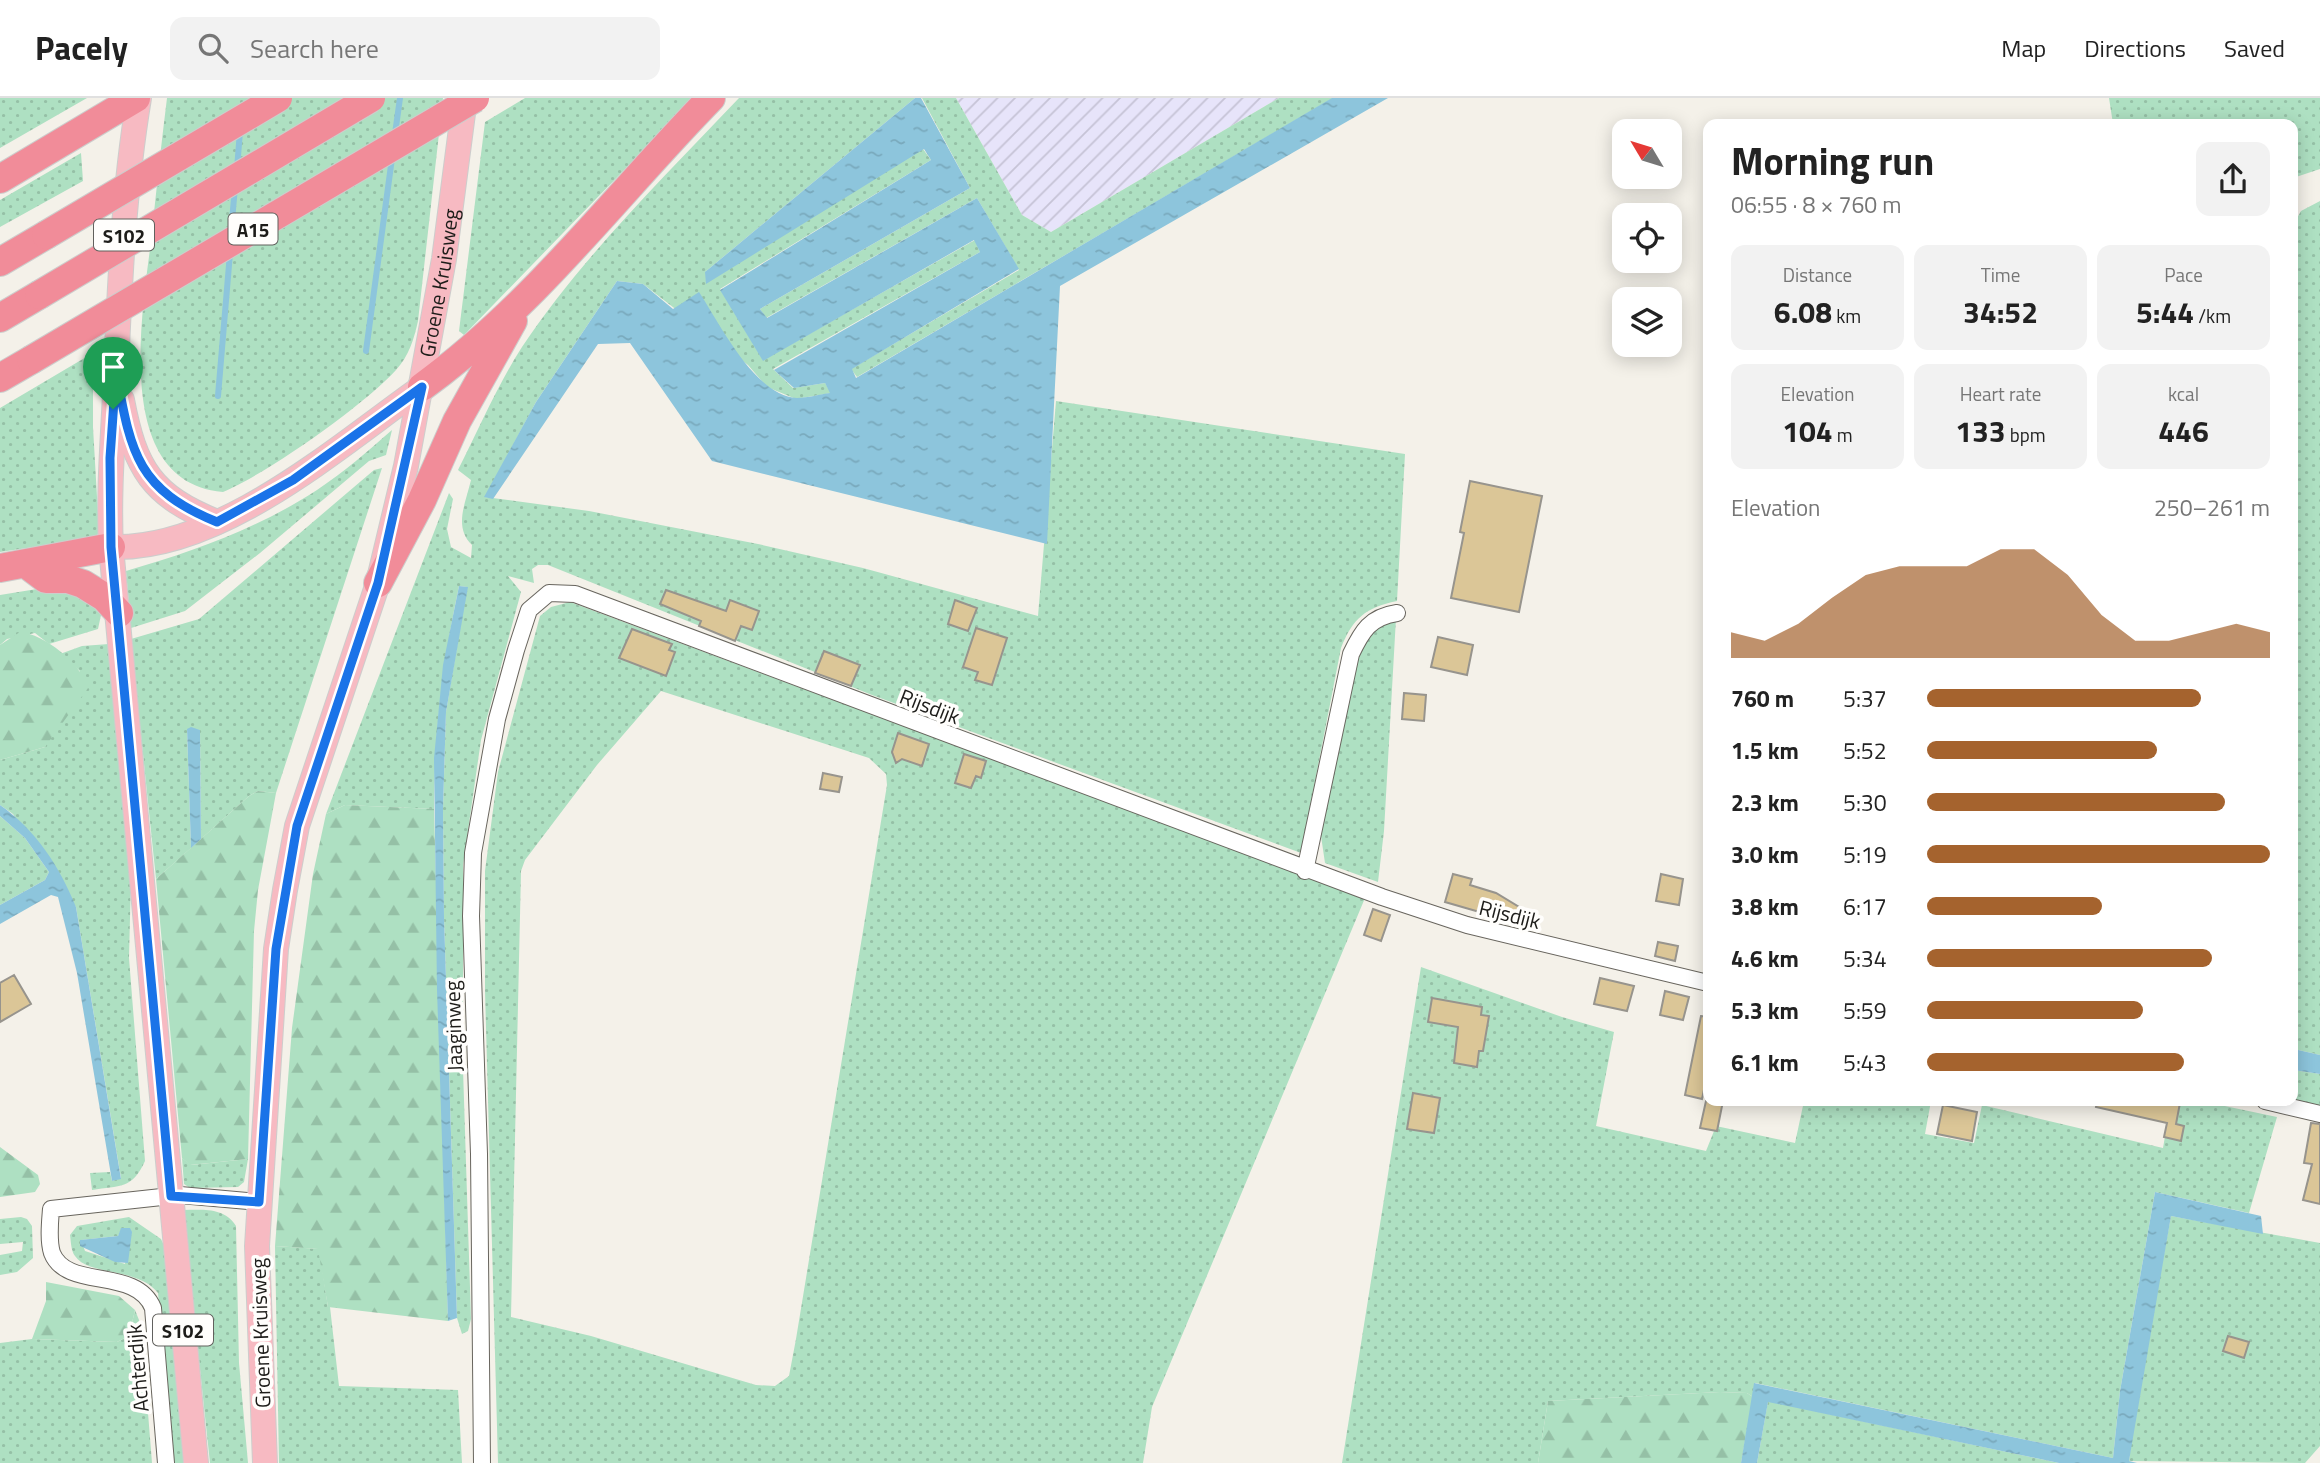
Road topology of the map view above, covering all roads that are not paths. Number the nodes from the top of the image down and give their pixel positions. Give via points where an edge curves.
1 (138, 98) edge
2 (278, 98) edge
3 (371, 98) edge
4 (465, 98) edge
5 (475, 98) edge
6 (710, 98) edge
7 (0, 179) edge
8 (0, 262) edge
9 (530, 290) junction
10 (0, 318) edge
11 (116, 372) junction
12 (0, 378) edge
13 (422, 387) junction
14 (217, 522) junction
15 (111, 547) junction
16 (13, 566) edge
17 (378, 583) junction
18 (540, 598) joint
19 (119, 613) junction
20 (1397, 613) dead end
21 (1306, 871) junction
22 (1703, 982) edge
23 (2286, 1106) edge
24 (2320, 1114) edge
25 (171, 1196) junction
26 (259, 1202) junction
27 (166, 1463) edge
28 (196, 1463) edge
29 (265, 1463) edge
30 (482, 1463) edge

1 - 7 highway
1 - 11 main road, S102
2 - 8 highway, bridge
3 - 10 highway, A15, bridge
4 - 13 main road, Groene Kruisweg
5 - 12 highway, A15, bridge
6 - 9 highway
9 - 13 highway via 459,360
9 - 17 highway via 457,421
11 - 14 main road, S102 via 133,446 150,477 178,505
11 - 15 main road, S102 via 110,458
13 - 14 main road via 293,480
13 - 17 main road, Groene Kruisweg
14 - 15 main road via 161,541
15 - 16 highway
15 - 19 main road, S102
16 - 19 highway via 46,579 83,584
17 - 26 main road, Groene Kruisweg via 307,795 285,890 276,949
18 - 21 street, Rijsdijk via 558,592 575,594
18 - 30 street, Jaaginweg via 529,610 500,707 473,853
19 - 25 main road, S102
20 - 21 street via 1380,615 1362,629 1351,654
21 - 22 street, Rijsdijk via 1467,925
23 - 24 street
25 - 26 street
25 - 27 street, Achterdijk via 51,1209 53,1254 63,1266 130,1285 149,1298
25 - 28 main road, S102
26 - 29 main road, Groene Kruisweg via 258,1350

